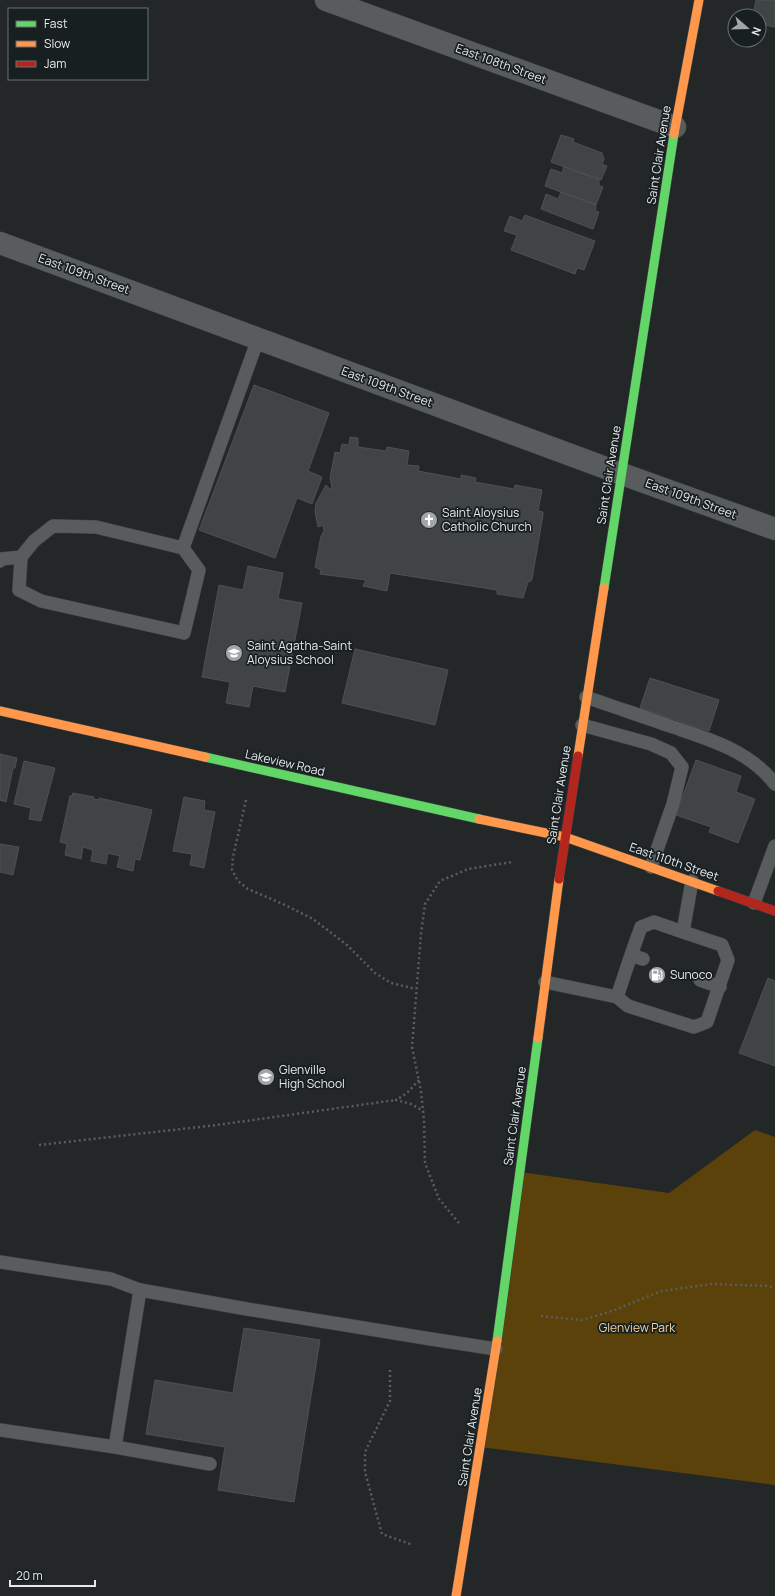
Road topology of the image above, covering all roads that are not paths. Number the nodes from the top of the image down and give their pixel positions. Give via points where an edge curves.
1 (326, 0) edge
2 (699, 0) edge
3 (675, 127) junction
4 (0, 243) edge
5 (258, 339) junction
6 (622, 474) junction
7 (775, 529) edge
8 (183, 548) junction
9 (21, 557) junction
10 (0, 561) edge
11 (586, 697) junction
12 (0, 711) edge
13 (582, 725) junction
14 (775, 784) edge
15 (564, 837) junction
16 (775, 846) edge
17 (651, 867) junction
18 (692, 881) junction
19 (754, 903) junction
20 (775, 911) edge
21 (683, 932) junction
22 (700, 980) dead end
23 (545, 982) junction
24 (720, 987) junction
25 (617, 997) junction
26 (0, 1262) edge
27 (140, 1290) junction
28 (496, 1348) junction
29 (0, 1430) edge
30 (115, 1447) junction
31 (210, 1464) dead end
32 (456, 1596) edge

1 - 3 street, East 108th Street
2 - 3 main road, Saint Clair Avenue
3 - 6 main road, Saint Clair Avenue
4 - 5 street, East 109th Street
5 - 6 street, East 109th Street
5 - 8 lane
6 - 7 street, East 109th Street
6 - 11 main road, Saint Clair Avenue
8 - 9 lane via 96,527 52,526
8 - 9 lane via 199,570 184,633 41,601 19,590
9 - 10 lane
11 - 13 main road, Saint Clair Avenue
11 - 14 lane via 725,745 749,758
12 - 15 main road, Lakeview Road
13 - 15 main road, Saint Clair Avenue
13 - 17 lane via 651,744 671,753 682,767 673,804
15 - 17 main road, East 110th Street
15 - 23 main road, Saint Clair Avenue
16 - 19 lane
17 - 18 main road, East 110th Street
18 - 19 main road, East 110th Street
18 - 21 lane
19 - 20 main road, East 110th Street
21 - 24 lane via 722,945 728,960
21 - 25 lane via 654,922 641,927 637,957
22 - 24 lane
23 - 25 lane
23 - 28 main road, Saint Clair Avenue
24 - 25 lane via 707,1022 694,1027 628,1006
26 - 27 lane via 111,1279
27 - 28 lane via 338,1325
27 - 30 lane
28 - 32 main road, Saint Clair Avenue
29 - 30 lane
30 - 31 lane

